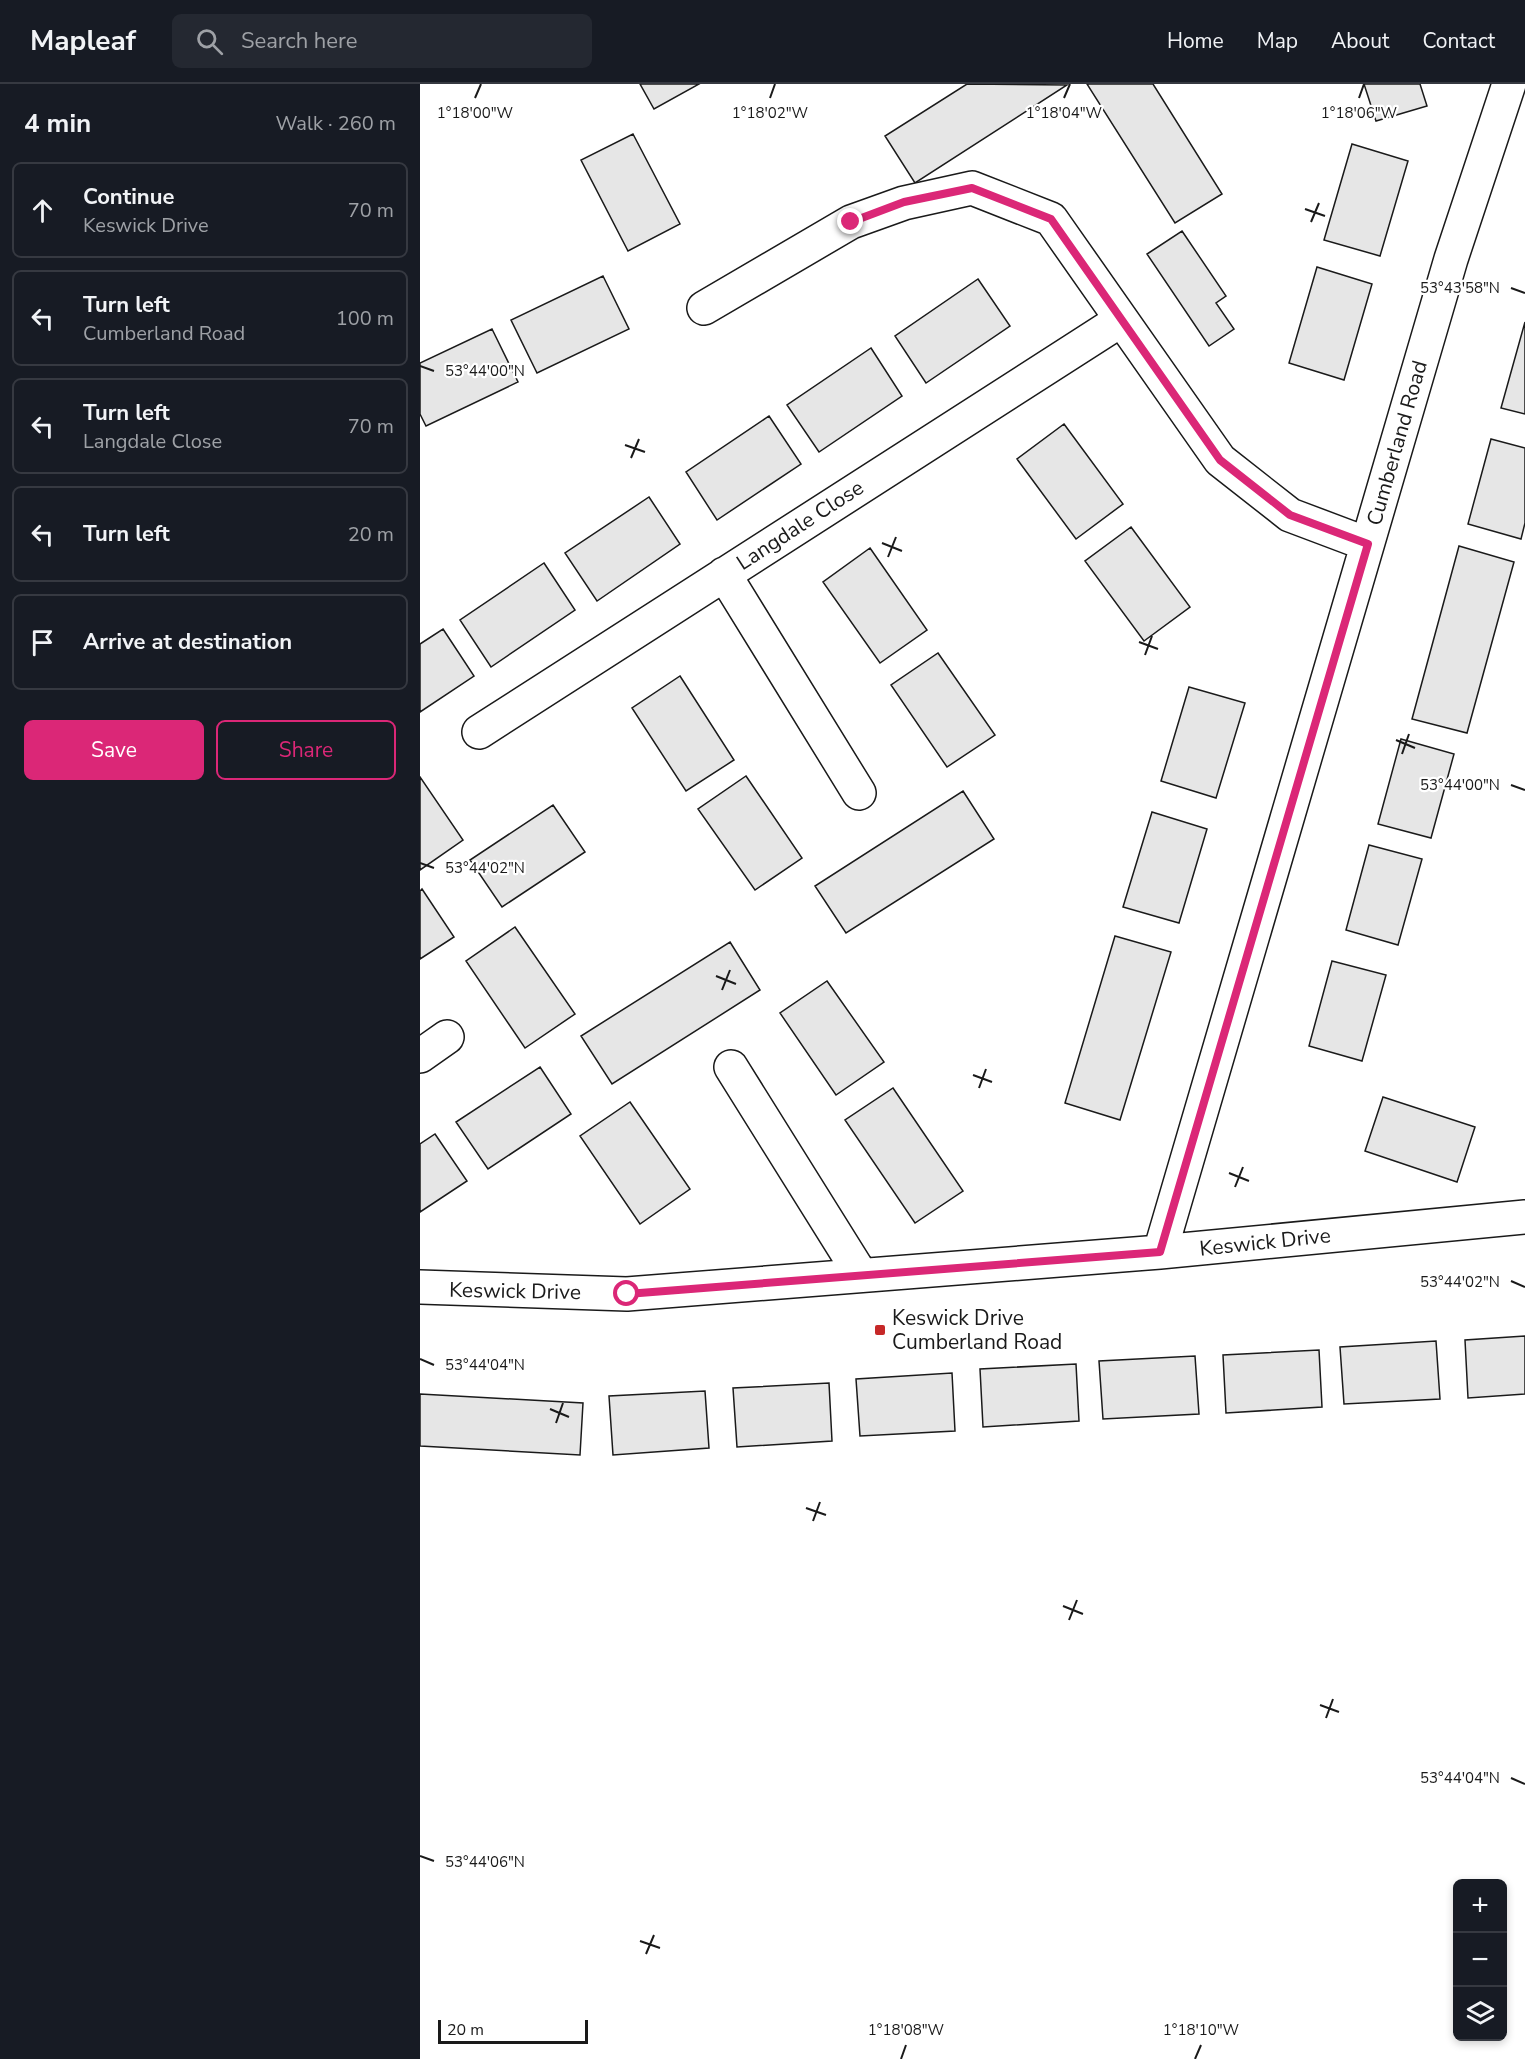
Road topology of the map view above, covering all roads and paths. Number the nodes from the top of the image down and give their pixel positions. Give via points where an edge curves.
1 (1509, 84) edge
2 (704, 308) dead end
3 (1121, 320) junction
4 (1368, 544) junction
5 (724, 574) junction
6 (479, 732) dead end
7 (859, 793) dead end
8 (447, 1037) dead end
9 (420, 1056) edge
10 (731, 1067) dead end
11 (1525, 1217) edge
12 (1160, 1252) junction
13 (861, 1275) junction
14 (420, 1287) edge

1 - 4 street, Cumberland Road via 1451,259
2 - 3 street via 851,222 904,202 972,188 1051,219
3 - 4 street via 1220,460 1290,515
3 - 5 street, Langdale Close
4 - 12 street, Cumberland Road
5 - 6 street, Langdale Close
5 - 7 street
8 - 9 street
10 - 13 street
11 - 12 street, Keswick Drive
12 - 13 street, Keswick Drive
13 - 14 street, Keswick Drive via 627,1294

